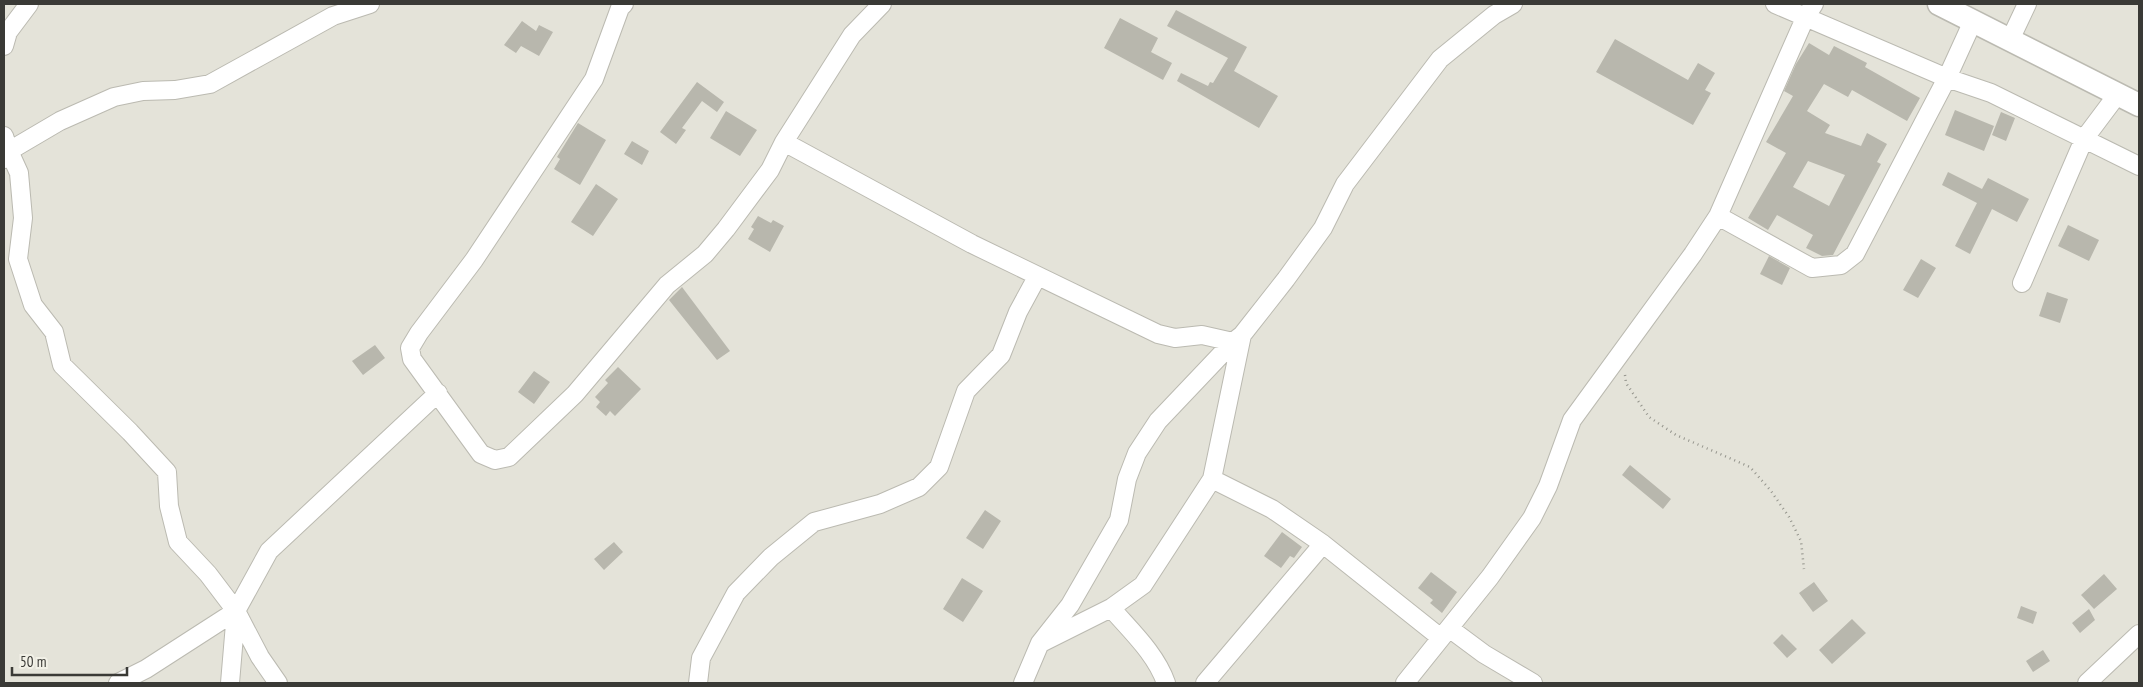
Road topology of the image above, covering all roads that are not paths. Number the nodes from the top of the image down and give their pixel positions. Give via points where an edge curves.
1 (29, 4) edge
2 (370, 4) edge
3 (624, 4) edge
4 (882, 4) edge
5 (1513, 4) edge
6 (1775, 4) edge
7 (2027, 4) edge
8 (1952, 10) edge
9 (1810, 11) edge
10 (2010, 40) junction
11 (4, 46) edge
12 (1947, 78) junction
13 (2118, 95) junction
14 (2139, 106) edge
15 (2084, 139) junction
16 (784, 142) junction
17 (6, 149) edge
18 (2139, 166) edge
19 (1718, 216) junction
20 (1037, 277) junction
21 (2022, 283) dead end
22 (1238, 338) junction
23 (438, 393) junction
24 (1212, 479) junction
25 (1323, 544) junction
26 (1111, 608) junction
27 (236, 612) junction
28 (1445, 633) junction
29 (2139, 634) edge
30 (1040, 643) junction
31 (118, 683) edge
32 (230, 683) edge
33 (278, 683) edge
34 (698, 683) edge
35 (1023, 683) edge
36 (1166, 683) edge
37 (1204, 683) edge
38 (1405, 683) edge
39 (1533, 683) edge
40 (2087, 683) edge

1 - 11 street via 8,32
2 - 17 street via 333,16 210,84 114,97
3 - 23 street via 594,79 474,260 410,348 412,359
4 - 16 street via 852,35
5 - 22 street via 1494,15 1440,59 1345,184 1323,228
6 - 9 street
7 - 10 street
8 - 10 main road
8 - 12 street
9 - 12 street
9 - 19 street
10 - 13 main road
12 - 15 street via 1991,93
12 - 19 street via 1854,254 1841,265 1812,268
13 - 14 main road
13 - 15 street
15 - 18 street
15 - 21 street
16 - 20 street
16 - 23 street via 760,184 710,248 666,285 575,394 509,457 496,460 481,454
17 - 27 street via 19,173 23,218 18,259 33,306 54,332 62,365 167,472 169,506 178,542 208,574
19 - 28 street via 1572,420 1548,486 1532,518
20 - 22 street via 1158,334 1175,338 1202,334
20 - 34 street via 1018,312 1001,355 966,391 939,467 919,487 880,504 814,522 771,556 736,593 701,658
22 - 24 street
22 - 30 street via 1158,421 1137,453 1119,520 1070,604
23 - 27 street via 270,551
24 - 25 street via 1272,509
24 - 26 street via 1143,585
25 - 28 street
25 - 37 street
26 - 30 street
26 - 36 street via 1150,654
27 - 31 street
27 - 32 street
27 - 33 street
28 - 38 street
28 - 39 street
29 - 40 street
30 - 35 street

